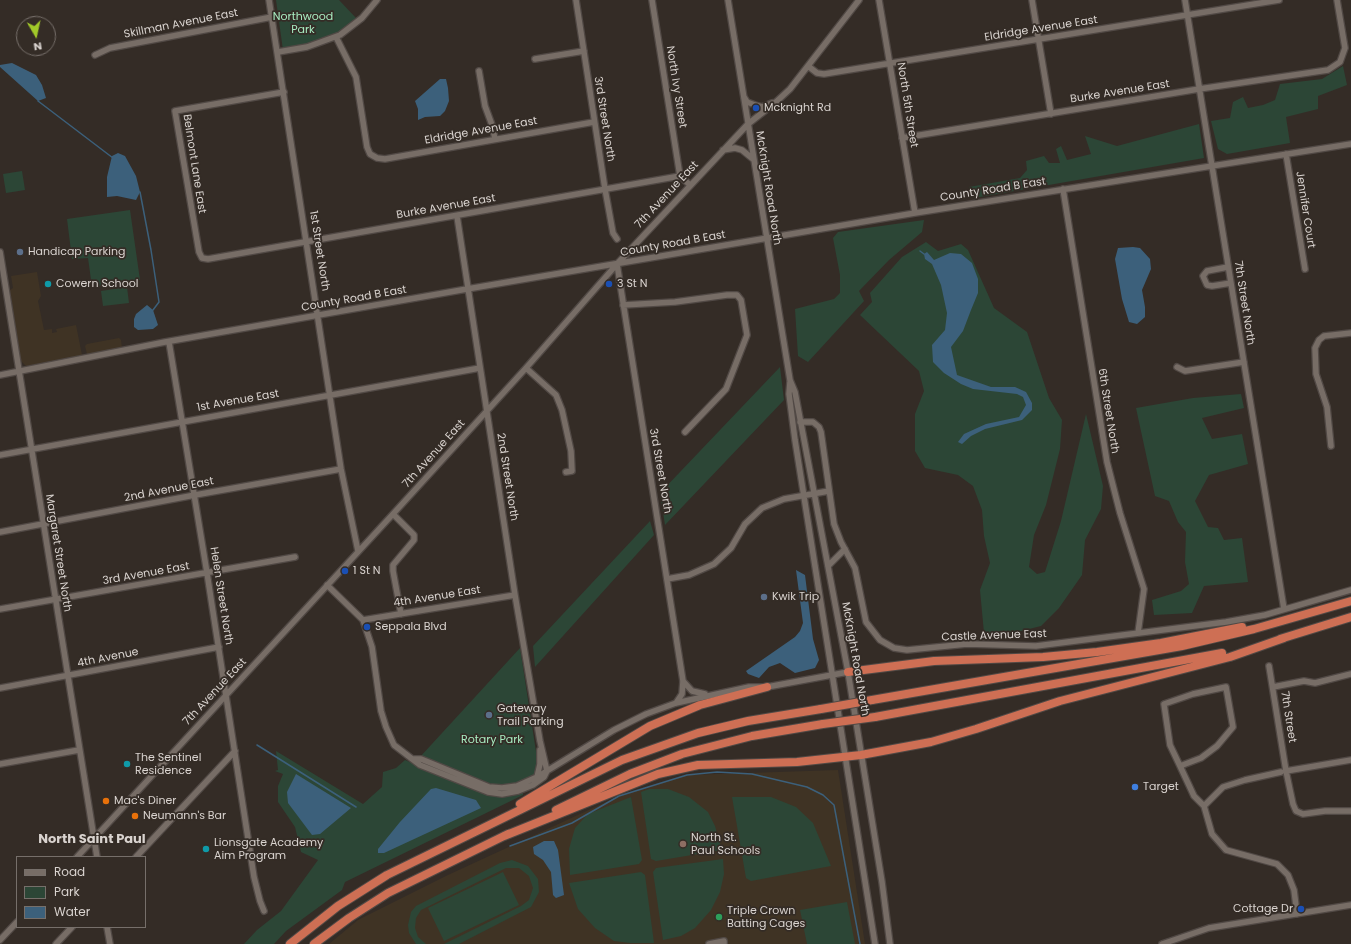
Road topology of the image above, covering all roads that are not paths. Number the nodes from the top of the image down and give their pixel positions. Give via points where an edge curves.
1 (269, 0) edge
2 (377, 0) edge
3 (576, 0) edge
4 (652, 0) edge
5 (728, 0) edge
6 (859, 0) edge
7 (879, 0) edge
8 (1032, 0) edge
9 (1185, 0) edge
10 (1278, 0) edge
11 (1337, 0) edge
12 (1188, 15) junction
13 (272, 17) junction
14 (336, 37) junction
15 (1039, 39) junction
16 (584, 51) junction
17 (278, 52) junction
18 (95, 55) dead end
19 (535, 59) dead end
20 (890, 63) junction
21 (808, 66) junction
22 (479, 72) dead end
23 (1199, 89) junction
24 (284, 92) junction
25 (743, 96) junction
26 (776, 102) junction
27 (1051, 114) junction
28 (594, 122) junction
29 (748, 124) junction
30 (902, 138) junction
31 (495, 139) junction
32 (1351, 144) edge
33 (723, 150) junction
34 (1286, 154) junction
35 (753, 159) junction
36 (1211, 165) junction
37 (680, 176) junction
38 (690, 186) junction
39 (605, 189) junction
40 (1063, 189) junction
41 (915, 213) junction
42 (457, 216) junction
43 (617, 239) dead end
44 (766, 239) junction
45 (307, 242) junction
46 (0, 252) edge
47 (202, 258) joint
48 (617, 264) junction
49 (1228, 266) junction
50 (1305, 268) dead end
51 (1231, 283) junction
52 (467, 289) junction
53 (7, 296) junction
54 (0, 297) edge
55 (623, 305) junction
56 (318, 316) junction
57 (1351, 333) edge
58 (169, 342) junction
59 (1244, 362) junction
60 (1177, 367) dead end
61 (480, 368) junction
62 (526, 368) junction
63 (18, 371) junction
64 (0, 374) edge
65 (790, 380) junction
66 (330, 395) junction
67 (486, 411) junction
68 (182, 421) junction
69 (800, 422) junction
70 (685, 432) dead end
71 (1331, 446) dead end
72 (32, 450) junction
73 (0, 455) edge
74 (341, 469) junction
75 (566, 472) dead end
76 (829, 491) junction
77 (193, 495) junction
78 (814, 495) junction
79 (804, 496) junction
80 (394, 514) junction
81 (44, 524) junction
82 (0, 532) edge
83 (845, 549) junction
84 (358, 551) junction
85 (295, 557) dead end
86 (828, 566) junction
87 (207, 573) junction
88 (667, 579) junction
89 (327, 585) junction
90 (1351, 590) edge
91 (515, 595) junction
92 (55, 600) junction
93 (1351, 601) edge
94 (0, 609) edge
95 (1284, 609) junction
96 (401, 614) junction
97 (1351, 617) edge
98 (363, 620) junction
99 (1282, 621) junction
100 (1138, 633) junction
101 (1284, 638) junction
102 (219, 647) junction
103 (1269, 666) dead end
104 (848, 672) junction
105 (1351, 674) edge
106 (832, 675) junction
107 (68, 676) junction
108 (683, 681) junction
109 (767, 687) junction
110 (1273, 687) junction
111 (0, 688) edge
112 (226, 694) junction
113 (713, 694) junction
114 (676, 703) junction
115 (540, 741) junction
116 (79, 750) junction
117 (235, 750) junction
118 (861, 755) junction
119 (844, 756) junction
120 (414, 759) junction
121 (1351, 760) edge
122 (0, 764) edge
123 (1180, 766) junction
124 (547, 771) junction
125 (1283, 772) junction
126 (537, 777) junction
127 (1204, 806) junction
128 (1351, 811) edge
129 (496, 821) junction
130 (504, 836) junction
131 (94, 839) junction
132 (78, 856) edge
133 (97, 856) edge
134 (137, 856) edge
135 (1351, 905) edge
136 (264, 911) dead end
137 (1297, 914) junction
138 (16, 923) edge
139 (71, 928) edge
140 (107, 928) edge
141 (0, 940) edge
142 (724, 943) edge
143 (56, 944) edge
144 (110, 944) edge
145 (290, 944) edge
146 (314, 944) edge
147 (709, 944) edge
148 (875, 944) edge
149 (890, 944) edge
150 (1162, 944) edge

1 - 13 street, 1st Street North
2 - 14 street via 362,18
3 - 16 street, 3rd Street North
4 - 37 street, North Ivy Street
5 - 25 street, McKnight Road North
6 - 21 street, 7th Avenue East
7 - 20 street, North 5th Street
8 - 15 street
9 - 12 street, 7th Street North
10 - 12 street, Eldridge Avenue East
11 - 23 street, Burke Avenue East via 1345,48 1340,62 1328,70
12 - 15 street, Eldridge Avenue East
12 - 23 street, 7th Street North
13 - 17 street, 1st Street North
13 - 18 street, Skillman Avenue East via 110,48
14 - 17 street via 307,47
14 - 31 street, Eldridge Avenue East via 356,77 367,147 373,157 385,159
15 - 20 street, Eldridge Avenue East
15 - 27 street
16 - 19 street
16 - 28 street, 3rd Street North
17 - 24 street, 1st Street North
20 - 21 street, Eldridge Avenue East via 822,74
20 - 30 street, North 5th Street
21 - 26 street, 7th Avenue East
22 - 31 street via 485,106
23 - 27 street, Burke Avenue East
23 - 36 street, 7th Street North
24 - 45 street, 1st Street North
24 - 47 street, Belmont Lane East via 175,111
25 - 26 street via 747,102 762,106
25 - 29 street, McKnight Road North
26 - 29 street, 7th Avenue East
27 - 30 street, Burke Avenue East
28 - 31 street, Eldridge Avenue East
28 - 39 street, 3rd Street North
29 - 33 street, 7th Avenue East
29 - 35 street, McKnight Road North
30 - 41 street, North 5th Street
32 - 34 street, County Road B East
33 - 35 street via 742,150
33 - 38 street, 7th Avenue East
34 - 36 street, County Road B East
34 - 50 street, Jennifer Court
35 - 44 street, McKnight Road North
36 - 40 street, County Road B East
36 - 49 street, 7th Street North
37 - 38 street
37 - 39 street, Burke Avenue East
38 - 48 street, 7th Avenue East
39 - 42 street, Burke Avenue East
39 - 43 street, 3rd Street North via 613,233
40 - 41 street, County Road B East
40 - 100 street, 6th Street North via 1107,462 1144,589
41 - 44 street, County Road B East
42 - 45 street, Burke Avenue East
42 - 52 street, 2nd Street North
44 - 48 street, County Road B East
44 - 65 street, McKnight Road North
45 - 47 street, Burke Avenue East
45 - 56 street, 1st Street North
46 - 53 street, Margaret Street North
48 - 52 street, County Road B East
48 - 55 street, 3rd Street North
48 - 62 street, 7th Avenue East
49 - 51 street, 7th Street North
49 - 51 street via 1207,271 1203,276 1208,285
51 - 59 street, 7th Street North
52 - 56 street, County Road B East
52 - 61 street, 2nd Street North
53 - 54 street
53 - 63 street, Margaret Street North
55 - 70 street via 727,295 736,295 741,300 747,335 726,389
55 - 88 street, 3rd Street North
56 - 58 street, County Road B East
56 - 66 street, 1st Street North
57 - 71 street via 1324,336 1319,340 1315,350 1316,374 1327,407
58 - 63 street, County Road B East
58 - 68 street, Helen Street North
59 - 60 street via 1185,372
59 - 95 street, 7th Street North
61 - 66 street, 1st Avenue East
61 - 67 street, 2nd Street North
62 - 67 street, 7th Avenue East
62 - 75 street via 556,395 562,410 571,452 572,471
63 - 64 street, County Road B East
63 - 72 street, Margaret Street North
65 - 69 street, McKnight Road North via 795,392
65 - 79 street, McKnight Road North via 789,394
66 - 68 street, 1st Avenue East
66 - 74 street, 1st Street North
67 - 80 street, 7th Avenue East
67 - 91 street, 2nd Street North
68 - 72 street, 1st Avenue East
68 - 77 street, Helen Street North
69 - 76 street, Castle Avenue East via 813,422 819,427
69 - 78 street, McKnight Road North
72 - 73 street, 1st Avenue East
72 - 81 street, Margaret Street North
74 - 77 street, 2nd Avenue East
74 - 84 street, 1st Street North
76 - 78 street
76 - 83 street, Castle Avenue East via 834,524
77 - 81 street, 2nd Avenue East
77 - 87 street, Helen Street North
78 - 79 street
78 - 86 street, McKnight Road North
79 - 88 street via 784,499 762,508 746,524 731,548 714,564 689,575
79 - 106 street, McKnight Road North
80 - 84 street, 7th Avenue East
80 - 96 street via 414,535 414,540 393,565
81 - 82 street, 2nd Avenue East
81 - 92 street, Margaret Street North
83 - 86 street
83 - 100 street, Castle Avenue East via 858,577 866,622 880,640 894,648 907,650 967,644 1036,646
84 - 89 street, 7th Avenue East
85 - 87 street, 3rd Avenue East
86 - 104 street, McKnight Road North
87 - 92 street, 3rd Avenue East
87 - 102 street, Helen Street North
88 - 108 street, 3rd Street North
89 - 98 street
89 - 112 street, 7th Avenue East
90 - 95 street, Castle Avenue East
91 - 96 street, 4th Avenue East
91 - 115 street, 2nd Street North
92 - 94 street, 3rd Avenue East
92 - 107 street, Margaret Street North
93 - 99 highway
95 - 100 street, Castle Avenue East via 1238,621
96 - 98 street, 4th Avenue East
97 - 101 highway
98 - 120 street via 372,647 386,727 394,745
99 - 104 highway via 1097,652 1043,657 934,661
99 - 129 highway, bridge via 1182,646 742,722 676,739 622,760
101 - 118 highway via 1230,657 1060,700 931,742
101 - 130 highway, bridge via 1200,658 752,736 682,754 612,783
102 - 107 street, 4th Avenue
102 - 112 street, Helen Street North
103 - 110 street, 7th Street
104 - 106 street
104 - 118 street, McKnight Road North
105 - 110 street via 1315,683 1304,681
106 - 109 street
106 - 119 street, McKnight Road North
107 - 111 street, 4th Avenue
107 - 116 street, Margaret Street North
108 - 113 street via 692,691
108 - 114 street, 3rd Street North via 682,694
109 - 113 street via 749,687
109 - 129 highway via 700,705 650,726
110 - 125 street, 7th Street
112 - 117 street, Helen Street North
112 - 131 street, 7th Avenue East
113 - 114 street
114 - 124 street via 614,730
115 - 124 street, 2nd Street North
115 - 126 street, 2nd Street North
116 - 122 street
116 - 131 street, Margaret Street North
117 - 134 street
117 - 136 street, Helen Street North via 260,901
118 - 119 highway
118 - 149 street, McKnight Road North
119 - 130 highway via 797,762 698,765 658,774
119 - 148 street, McKnight Road North
120 - 124 street via 420,765 481,790 495,793 511,793 525,789 542,779
120 - 126 street via 421,759 496,788 517,786
121 - 125 street
123 - 123 street via 1170,745 1164,704 1192,694 1226,687 1233,726 1201,758
123 - 127 street via 1194,796
124 - 126 street
125 - 127 street via 1223,787
125 - 128 street, 7th Street via 1296,810 1303,814
127 - 137 street via 1212,834 1226,850 1277,864 1288,874 1294,890
129 - 145 highway via 406,864 363,889
130 - 146 highway via 388,893
131 - 132 street, 7th Avenue East
131 - 133 street, Margaret Street North
135 - 137 street
137 - 150 street via 1210,928
138 - 141 street
139 - 143 street
140 - 144 street
142 - 147 street

